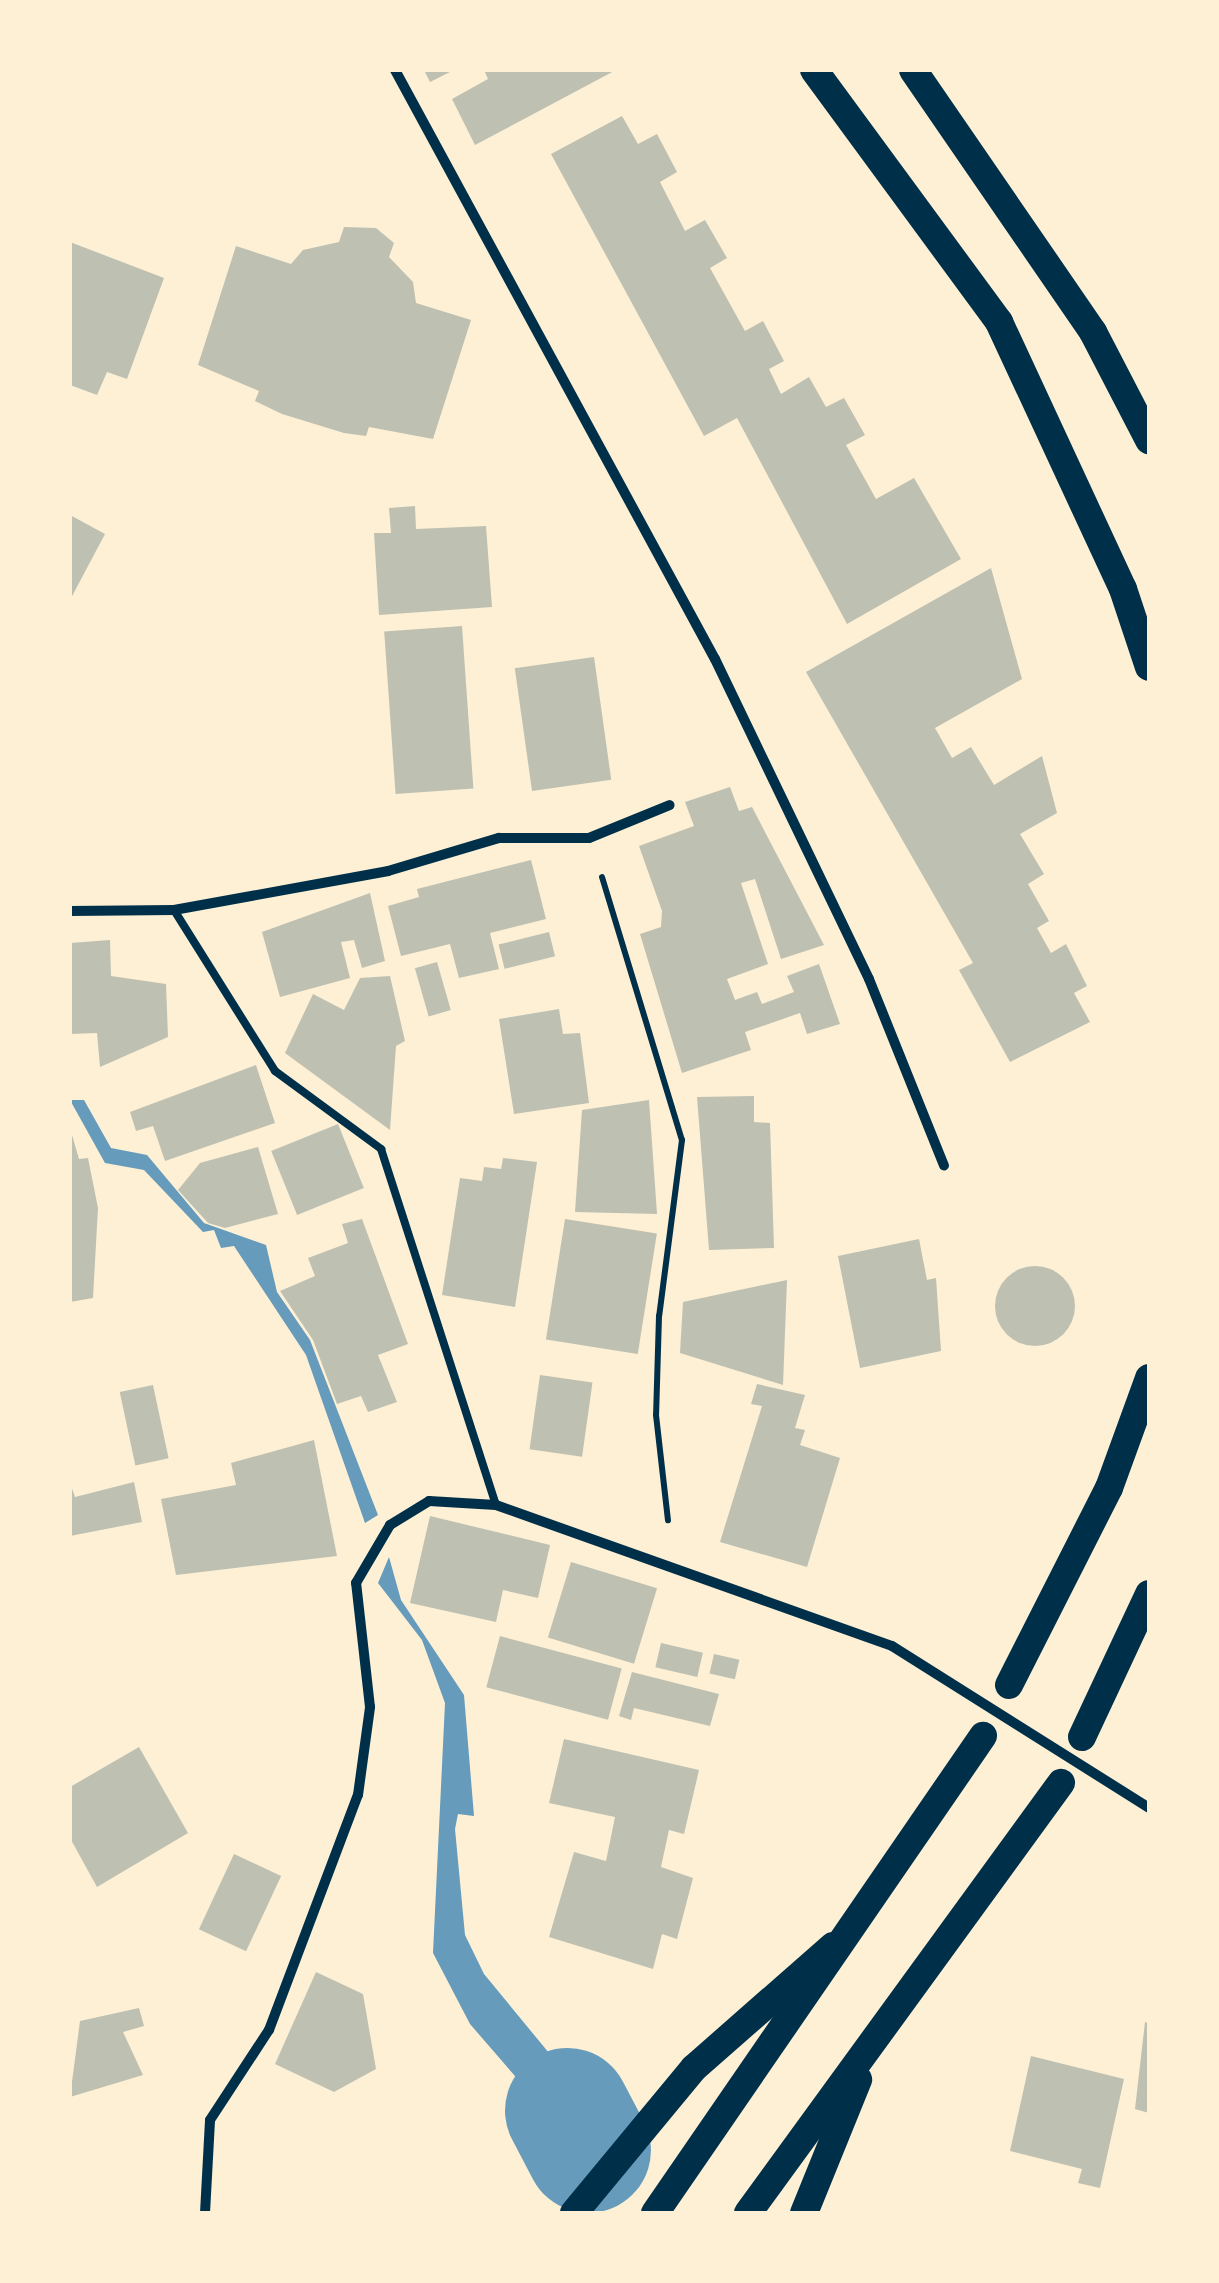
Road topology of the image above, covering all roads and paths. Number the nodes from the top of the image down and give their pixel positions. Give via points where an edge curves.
1 (394, 70) edge
2 (814, 70) edge
3 (914, 70) edge
4 (1149, 440) edge
5 (1149, 667) edge
6 (670, 805) dead end
7 (589, 838) junction
8 (174, 910) junction
9 (70, 912) edge
10 (944, 1166) dead end
11 (1149, 1378) edge
12 (496, 1506) junction
13 (673, 1568) junction
14 (1149, 1594) edge
15 (1008, 1685) dead end
16 (983, 1736) dead end
17 (1082, 1737) dead end
18 (1061, 1783) dead end
19 (1149, 1808) edge
20 (868, 1916) junction
21 (876, 2038) junction
22 (205, 2213) edge
23 (574, 2213) edge
24 (655, 2213) edge
25 (748, 2213) edge
26 (804, 2213) edge

1 - 10 street via 715,659 869,979
2 - 5 highway via 999,322 1123,589
3 - 4 highway via 1093,332
6 - 7 street
7 - 8 street via 499,838 388,870
7 - 13 path via 682,1140 656,1415
8 - 9 street
8 - 12 lane via 276,1071 382,1149
11 - 15 highway via 1109,1488
12 - 13 street
12 - 22 street via 429,1501 390,1525 356,1582 370,1706 358,1795 269,2030 210,2120
13 - 19 street via 892,1646
14 - 17 highway
16 - 20 highway
18 - 21 highway
20 - 23 highway via 694,2068
20 - 24 highway
21 - 25 highway
21 - 26 highway

